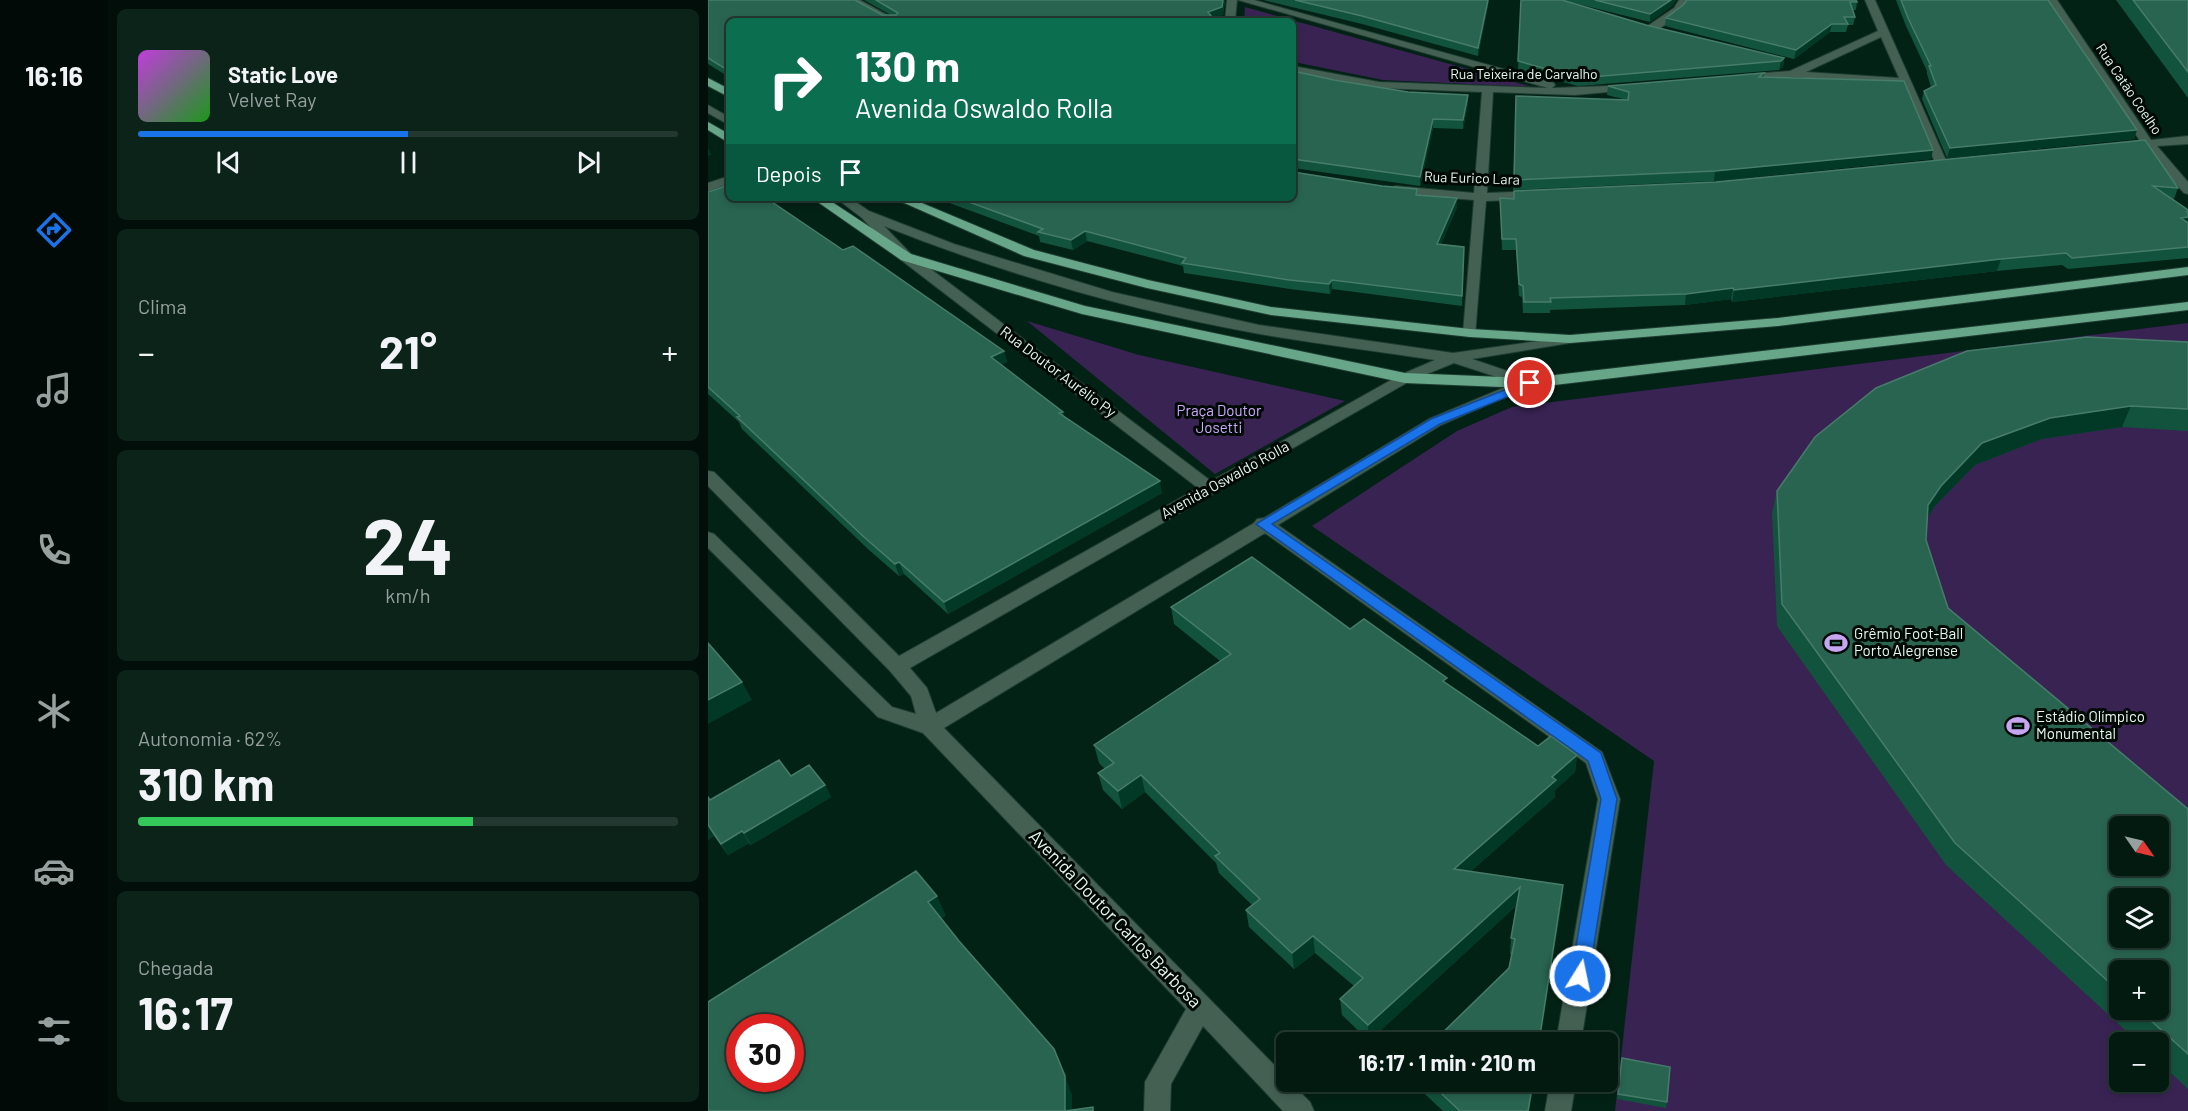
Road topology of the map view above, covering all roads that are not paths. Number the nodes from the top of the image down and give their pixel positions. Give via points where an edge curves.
1 (853, 0) edge
2 (1232, 0) edge
3 (1243, 0) edge
4 (1684, 0) edge
5 (1870, 0) edge
6 (2052, 0) edge
7 (887, 18) edge
8 (1230, 18) edge
9 (1661, 32) edge
10 (1884, 33) junction
11 (1784, 61) edge
12 (1807, 67) junction
13 (1296, 70) edge
14 (1792, 74) junction
15 (1723, 80) edge
16 (708, 81) edge
17 (1904, 82) junction
18 (1643, 86) edge
19 (1488, 91) junction
20 (726, 92) edge
21 (1575, 92) junction
22 (708, 108) edge
23 (726, 120) edge
24 (708, 125) edge
25 (726, 137) edge
26 (2188, 140) edge
27 (2148, 144) junction
28 (2114, 147) edge
29 (1942, 165) edge
30 (726, 181) edge
31 (708, 187) edge
32 (1383, 189) edge
33 (2188, 190) edge
34 (1555, 194) edge
35 (1480, 197) junction
36 (823, 201) edge
37 (846, 201) edge
38 (906, 201) edge
39 (864, 214) junction
40 (906, 256) junction
41 (2188, 271) edge
42 (2188, 306) edge
43 (1470, 333) junction
44 (1570, 339) junction
45 (1453, 358) junction
46 (1405, 378) junction
47 (1530, 383) junction
48 (708, 476) edge
49 (1209, 488) junction
50 (1263, 524) junction
51 (708, 538) edge
52 (897, 666) junction
53 (930, 727) junction
54 (1200, 1007) junction
55 (1571, 1032) edge
56 (1561, 1092) edge
57 (1157, 1111) edge
58 (1301, 1111) edge
59 (1558, 1111) edge

1 - 7 street
2 - 8 street
3 - 21 street
4 - 9 street via 1677,10 1645,28
5 - 10 street
6 - 27 street, Rua Catão Coelho
10 - 12 street
10 - 17 street
11 - 12 street
12 - 14 street
13 - 19 street, Rua Teixeira de Carvalho via 1379,85
14 - 15 street
14 - 17 street
16 - 20 main road
17 - 29 street
18 - 21 street, Rua Teixeira de Carvalho
19 - 21 street, Rua Teixeira de Carvalho
19 - 35 street
22 - 23 street
24 - 25 main road
26 - 27 street
27 - 28 street
27 - 33 street, Rua Catão Coelho
30 - 31 street
32 - 35 street, Rua Eurico Lara
34 - 35 street, Rua Eurico Lara
35 - 43 street
36 - 40 main road
37 - 39 street
38 - 43 main road via 1029,253 1147,284 1271,311
39 - 40 street, Rua Doutor Aurélio Py
39 - 45 street via 949,247 1109,296 1259,329
40 - 46 main road via 1082,310
40 - 49 street, Rua Doutor Aurélio Py
41 - 44 main road via 1778,322
42 - 47 main road
43 - 44 main road
44 - 45 street, Avenida Oswaldo Rolla
45 - 46 street, Avenida Oswaldo Rolla
45 - 47 street
46 - 47 main road
46 - 49 street, Avenida Oswaldo Rolla
47 - 50 street via 1435,422
48 - 52 street, Avenida Doutor Carlos Barbosa
49 - 52 street, Avenida Oswaldo Rolla
50 - 53 street
50 - 55 street via 1595,758 1609,799
51 - 53 street, Avenida Doutor Carlos Barbosa via 885,712
52 - 53 street, Avenida Doutor Carlos Barbosa via 920,693
53 - 54 street, Avenida Doutor Carlos Barbosa
54 - 57 street via 1158,1082
54 - 58 street, Avenida Doutor Carlos Barbosa
56 - 59 street

